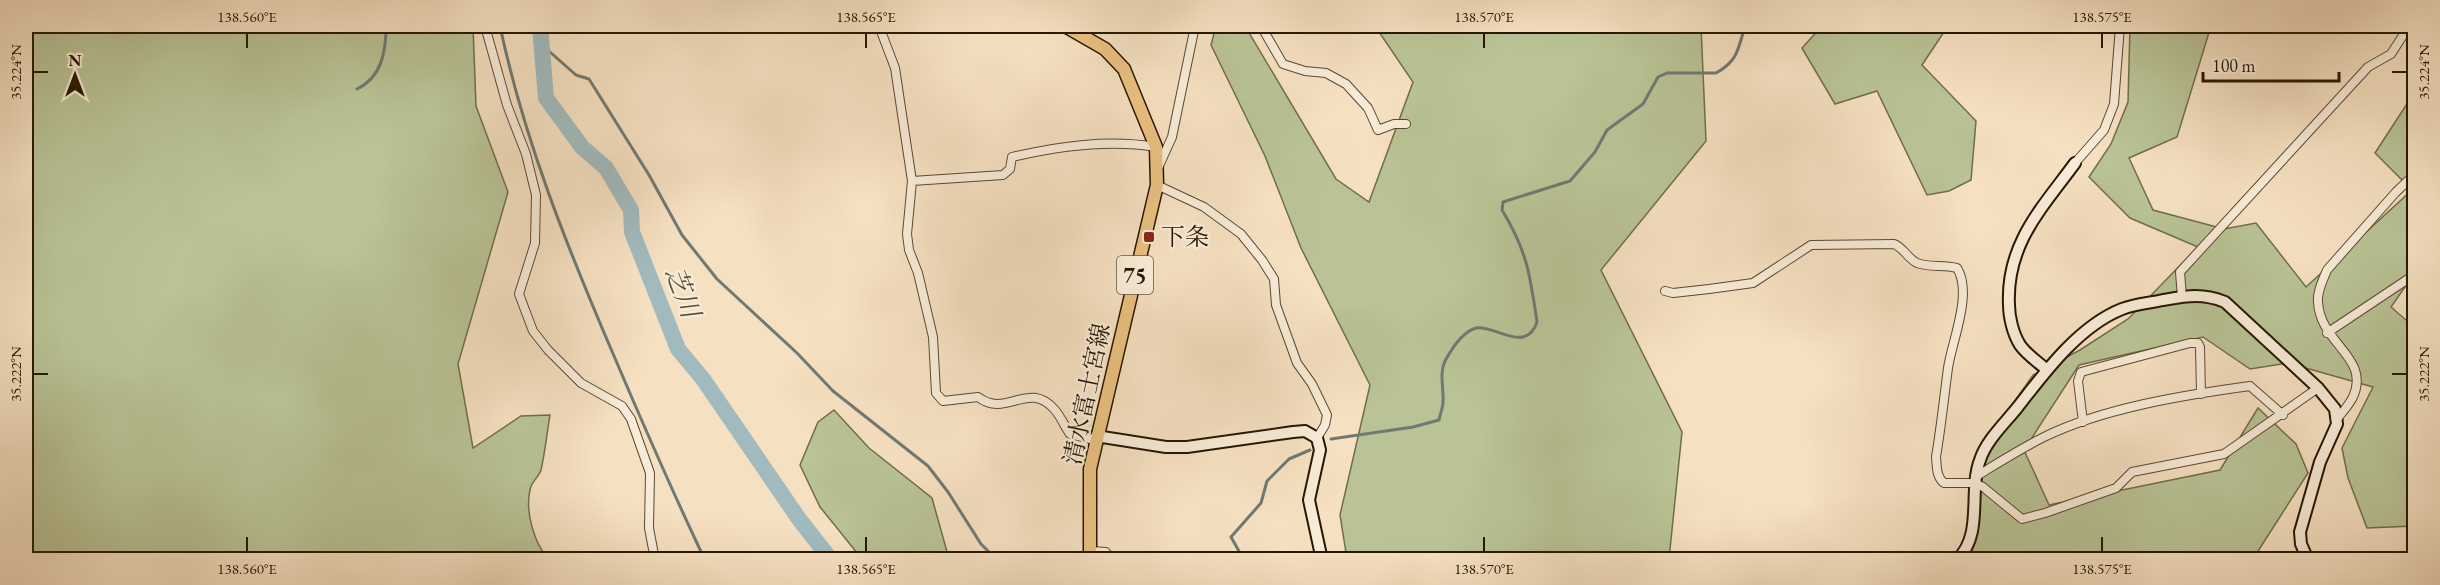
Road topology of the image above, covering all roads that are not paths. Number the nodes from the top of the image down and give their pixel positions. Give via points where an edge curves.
1 (485, 26) edge
2 (879, 26) edge
3 (1065, 26) edge
4 (1195, 26) edge
5 (1261, 26) edge
6 (2120, 26) edge
7 (2409, 26) edge
8 (1406, 124) dead end
9 (1156, 147) junction
10 (2075, 163) joint
11 (1158, 170) junction
12 (2415, 175) edge
13 (912, 181) junction
14 (1157, 185) junction
15 (2415, 275) edge
16 (1665, 291) dead end
17 (2182, 297) junction
18 (2327, 333) junction
19 (2047, 370) junction
20 (2318, 388) junction
21 (2201, 394) junction
22 (2283, 415) junction
23 (2336, 420) junction
24 (2083, 422) junction
25 (1096, 438) junction
26 (1317, 438) junction
27 (1975, 480) junction
28 (1090, 555) edge
29 (655, 560) edge
30 (1110, 560) edge
31 (1322, 560) edge
32 (1957, 560) edge
33 (2308, 560) edge

1 - 29 street via 536,195 535,243 519,294 533,331 548,350 581,383 622,406 631,419 650,473 649,528
2 - 13 street via 895,68
3 - 9 main road, 清水富士宮線 / 75 via 1105,49 1124,69
4 - 11 street via 1172,137
5 - 8 street via 1283,64 1326,73 1346,84 1368,108 1377,130 1394,123
6 - 10 street via 2114,104 2104,130
7 - 17 street via 2391,54 2368,67 2180,272
9 - 11 main road, 清水富士宮線 / 75
9 - 13 street via 1115,142 1039,151 1012,157 1011,169 1003,175
10 - 19 street via 2020,242 2010,272 2009,311 2014,330 2020,345
11 - 14 main road, 清水富士宮線 / 75
12 - 18 street via 2327,270 2317,300
13 - 25 street via 907,234 933,337 936,393 943,401 978,397 987,404 999,405 1036,397 1054,409 1070,434
14 - 25 main road, 清水富士宮線 / 75
14 - 26 street via 1204,207 1240,234 1274,279 1276,305 1296,363 1327,415
15 - 18 street
16 - 27 street via 1753,283 1811,245 1894,244 1901,246 1915,262 1957,268 1962,286 1960,314 1948,366 1937,470 1944,483
17 - 19 street via 2122,309 2079,337
17 - 20 street via 2208,296 2225,302
18 - 23 street via 2357,373 2352,399
19 - 27 street via 1988,444
20 - 22 street
20 - 23 street via 2335,409
21 - 22 street via 2250,386
21 - 24 street via 2157,401
21 - 24 street via 2200,347 2190,343 2081,372 2078,381
22 - 27 street via 2224,454 2132,472 2116,488 2022,519
23 - 33 street via 2302,520 2301,543
24 - 27 street via 2044,437
25 - 26 street via 1187,447 1305,431
25 - 28 main road, 清水富士宮線 / 75 via 1090,469
26 - 31 street via 1320,450 1309,500
27 - 32 street via 1971,542
28 - 30 street via 1106,552

